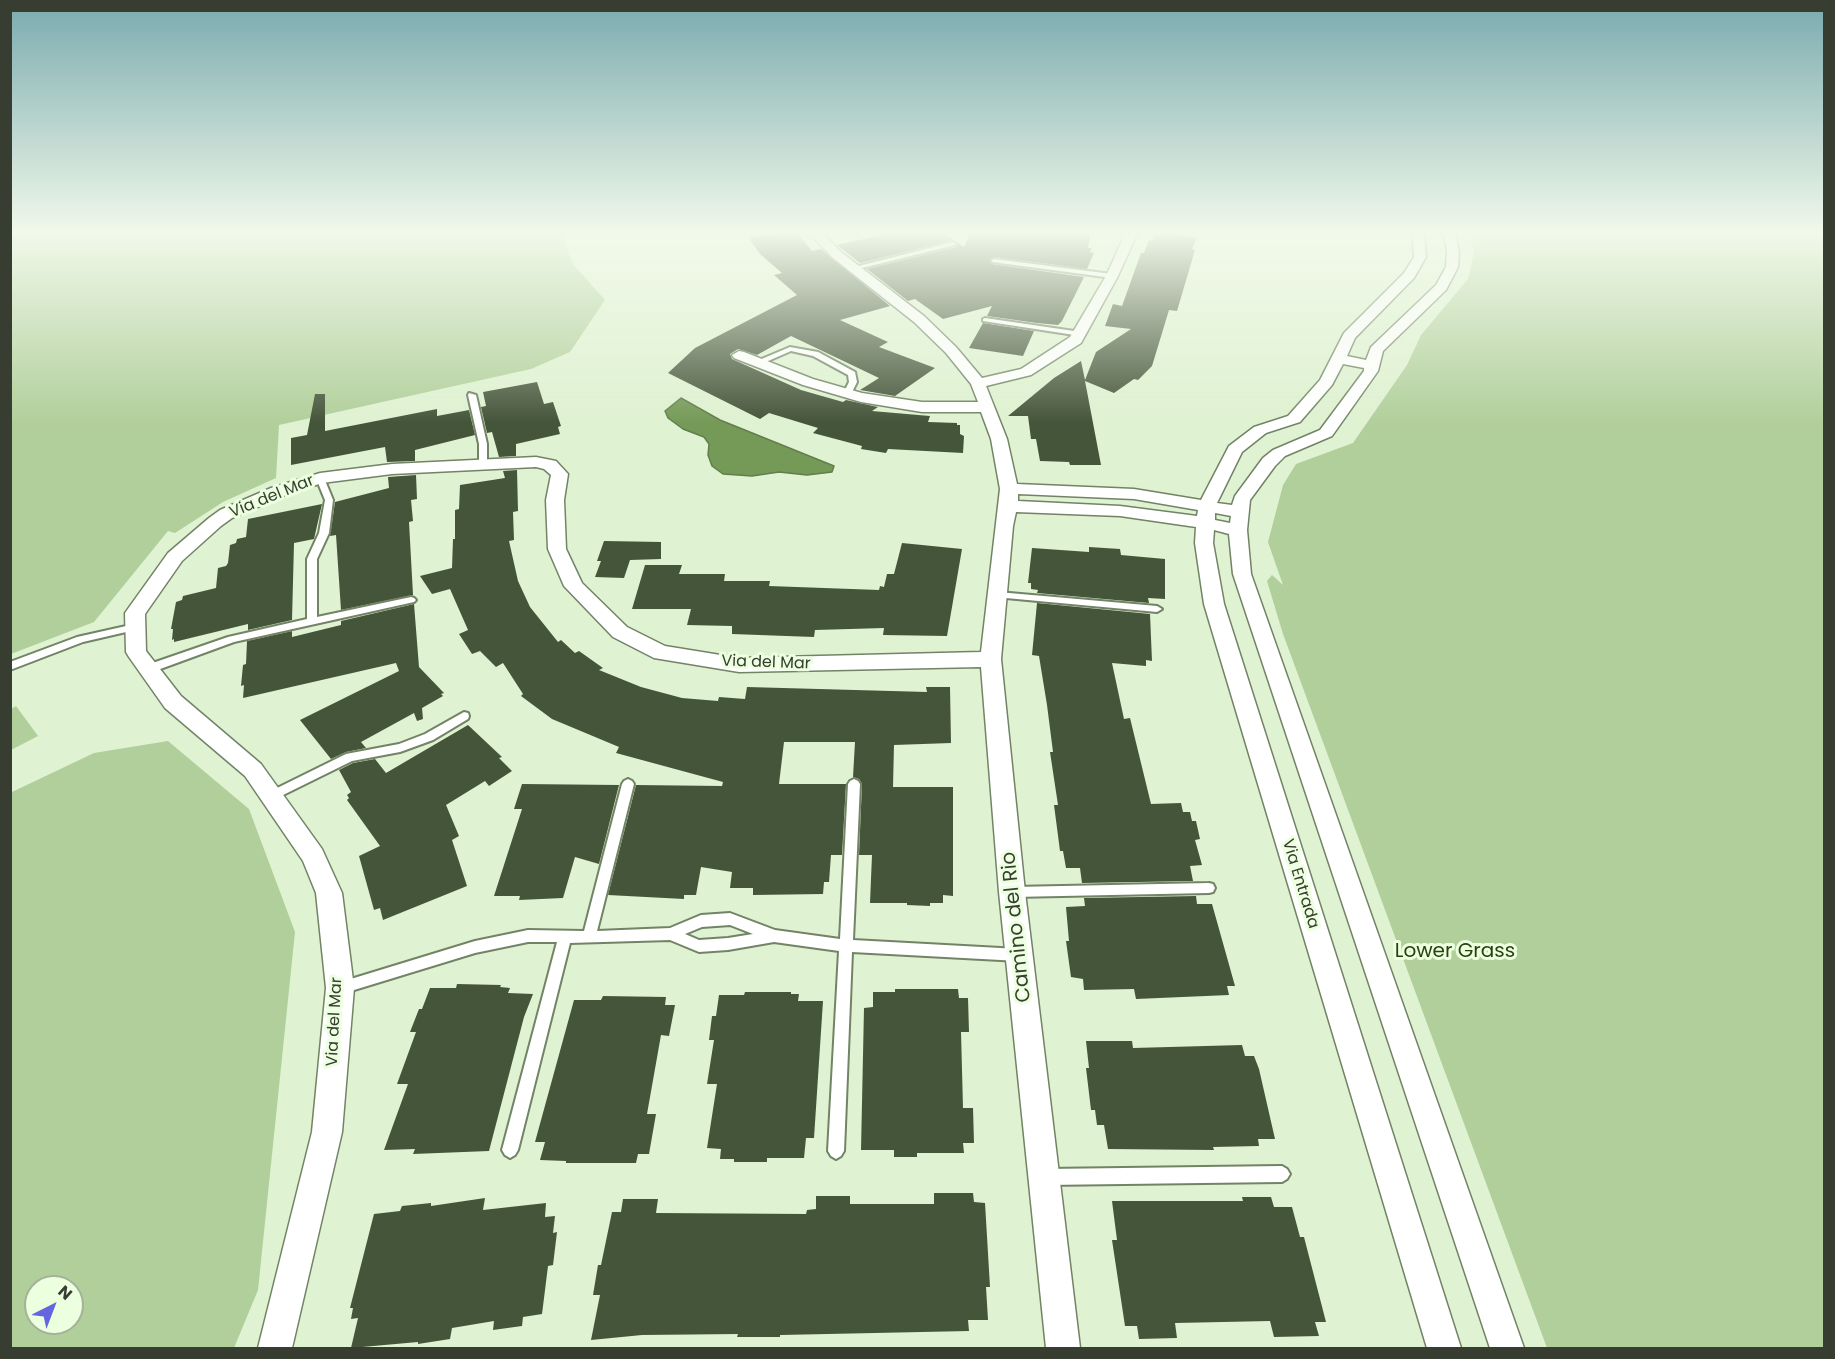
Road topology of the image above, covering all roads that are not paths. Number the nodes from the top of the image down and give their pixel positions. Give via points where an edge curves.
1 (889, 295) edge
2 (1102, 295) edge
3 (1389, 295) edge
4 (1432, 295) edge
5 (985, 320) dead end
6 (1081, 334) junction
7 (739, 355) dead end
8 (1337, 358) junction
9 (756, 363) junction
10 (1374, 366) junction
11 (978, 383) junction
12 (847, 394) junction
13 (472, 395) dead end
14 (985, 407) junction
15 (1260, 430) junction
16 (1292, 447) junction
17 (483, 465) junction
18 (320, 478) junction
19 (1009, 498) junction
20 (1207, 515) junction
21 (1240, 521) junction
22 (998, 595) junction
23 (411, 600) dead end
24 (1157, 609) dead end
25 (312, 622) junction
26 (135, 627) junction
27 (991, 659) junction
28 (10, 666) edge
29 (148, 669) junction
30 (464, 716) dead end
31 (628, 784) dead end
32 (854, 784) dead end
33 (271, 796) junction
34 (1209, 888) dead end
35 (1012, 891) junction
36 (671, 934) junction
37 (775, 936) junction
38 (565, 937) junction
39 (589, 938) junction
40 (846, 946) junction
41 (1019, 955) junction
42 (340, 988) junction
43 (510, 1150) dead end
44 (836, 1151) dead end
45 (1282, 1174) dead end
46 (1045, 1177) junction
47 (276, 1348) edge
48 (1063, 1348) edge
49 (1444, 1348) edge
50 (1507, 1348) edge

1 - 11 street, Camino del Rio via 951,350
2 - 6 street
3 - 8 street, Via Entrada via 1349,336
4 - 10 street via 1376,350
5 - 6 lane
6 - 11 street via 1026,372
7 - 9 street
8 - 10 street
8 - 15 street, Via Entrada via 1328,381 1294,419
9 - 12 street
9 - 12 lane via 790,349 815,354 852,374
10 - 16 street via 1326,433
11 - 14 street, Camino del Rio
12 - 14 street via 922,407
13 - 17 lane via 483,444
14 - 19 street, Camino del Rio via 999,439
15 - 16 street
15 - 20 street, Via Entrada via 1235,449
16 - 21 street via 1269,462 1241,500
17 - 18 street, Via del Mar
17 - 27 street, Via del Mar via 536,462 550,465 560,474 555,500 557,549 574,586 620,632 662,653 738,665
18 - 25 lane via 329,500 324,533 312,560
18 - 26 street, Via del Mar via 277,492 215,522 175,557 135,613
19 - 20 street via 1182,518
19 - 22 street, Camino del Rio
20 - 21 street
20 - 49 street, Via Entrada via 1204,543 1214,604
21 - 50 street via 1242,573
22 - 24 lane
22 - 27 street, Camino del Rio
23 - 25 lane
25 - 29 lane via 232,639
26 - 28 lane via 81,639
26 - 29 street, Via del Mar via 136,652
27 - 35 street, Camino del Rio
29 - 33 street, Via del Mar via 173,702 253,770
30 - 33 lane via 429,737 400,748 350,757
31 - 39 lane
32 - 40 lane
33 - 42 street, Via del Mar via 313,856 329,893
34 - 35 lane
35 - 41 street, Camino del Rio
36 - 37 lane via 699,946
36 - 37 lane via 701,921 730,919
36 - 39 lane
37 - 40 lane
38 - 39 lane
38 - 42 lane via 528,936 475,947
38 - 43 lane
40 - 41 lane
40 - 44 lane
41 - 46 street, Camino del Rio
42 - 47 street, Via del Mar via 327,1132
45 - 46 lane
46 - 48 street, Camino del Rio

